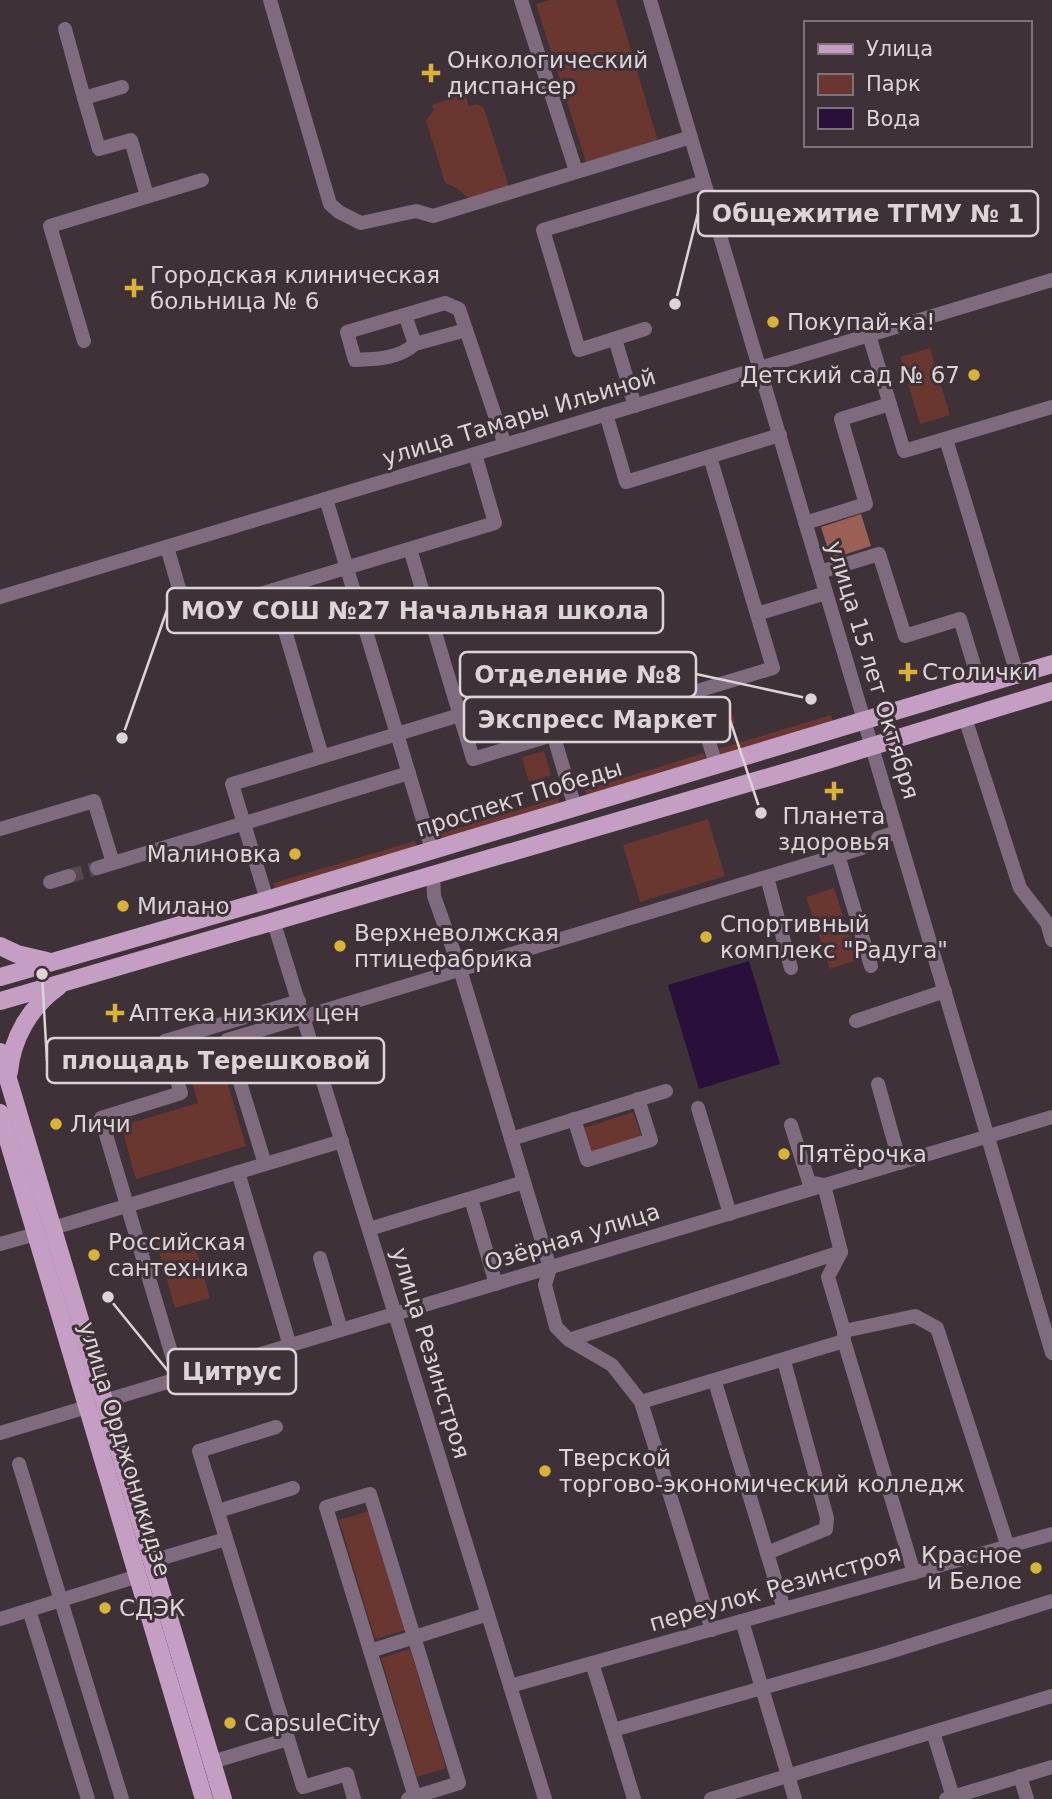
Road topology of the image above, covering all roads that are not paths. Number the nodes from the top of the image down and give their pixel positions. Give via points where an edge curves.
1 (271, 0) edge
2 (522, 0) edge
3 (650, 0) edge
4 (65, 29) dead end
5 (122, 87) dead end
6 (84, 97) junction
7 (691, 137) junction
8 (576, 171) junction
9 (202, 180) dead end
10 (704, 182) junction
11 (147, 197) junction
12 (1052, 280) edge
13 (405, 316) junction
14 (645, 329) dead end
15 (466, 330) junction
16 (869, 335) junction
17 (615, 338) junction
18 (84, 341) dead end
19 (415, 344) junction
20 (760, 368) junction
21 (890, 404) junction
22 (635, 406) junction
23 (1052, 407) edge
24 (606, 414) junction
25 (780, 435) junction
26 (946, 439) junction
27 (505, 445) junction
28 (475, 454) junction
29 (710, 457) junction
30 (326, 499) junction
31 (806, 523) junction
32 (167, 547) junction
33 (410, 549) junction
34 (347, 568) junction
35 (820, 572) junction
36 (273, 590) junction
37 (827, 593) junction
38 (0, 597) edge
39 (757, 614) junction
40 (1052, 664) edge
41 (1017, 674) junction
42 (980, 685) junction
43 (1052, 691) edge
44 (694, 692) junction
45 (460, 715) junction
46 (965, 718) junction
47 (864, 720) junction
48 (397, 734) junction
49 (553, 734) junction
50 (872, 746) junction
51 (322, 756) junction
52 (716, 765) junction
53 (409, 774) junction
54 (575, 807) junction
55 (244, 823) junction
56 (0, 829) edge
57 (897, 832) junction
58 (878, 838) dead end
59 (862, 848) dead end
60 (432, 850) junction
61 (838, 855) junction
62 (113, 863) junction
63 (97, 868) tunnel mouth
64 (433, 873) junction
65 (69, 876) tunnel mouth
66 (767, 877) junction
67 (50, 882) dead end
68 (267, 900) junction
69 (273, 920) junction
70 (1052, 940) edge
71 (0, 946) edge
72 (54, 961) junction
73 (871, 966) dead end
74 (791, 968) dead end
75 (460, 969) junction
76 (0, 977) edge
77 (64, 982) junction
78 (945, 991) junction
79 (0, 1001) edge
80 (299, 1001) junction
81 (303, 1017) junction
82 (856, 1021) dead end
83 (0, 1052) edge
84 (8, 1078) junction
85 (878, 1084) dead end
86 (666, 1091) dead end
87 (638, 1099) junction
88 (698, 1108) dead end
89 (0, 1113) edge
90 (1052, 1117) edge
91 (574, 1119) junction
92 (791, 1125) dead end
93 (988, 1136) junction
94 (511, 1139) junction
95 (342, 1141) junction
96 (900, 1163) junction
97 (265, 1164) junction
98 (238, 1172) junction
99 (524, 1182) junction
100 (824, 1185) junction
101 (471, 1199) junction
102 (127, 1206) junction
103 (730, 1213) junction
104 (369, 1229) junction
105 (44, 1231) junction
106 (0, 1244) edge
107 (841, 1252) junction
108 (320, 1258) dead end
109 (550, 1268) junction
110 (496, 1284) junction
111 (395, 1314) junction
112 (1048, 1325) edge
113 (341, 1330) junction
114 (844, 1336) junction
115 (569, 1340) junction
116 (290, 1346) junction
117 (1052, 1353) edge
118 (784, 1361) junction
119 (179, 1379) junction
120 (715, 1382) junction
121 (641, 1402) junction
122 (96, 1404) junction
123 (276, 1427) dead end
124 (0, 1433) edge
125 (19, 1464) dead end
126 (293, 1488) dead end
127 (218, 1511) junction
128 (1051, 1538) edge
129 (226, 1539) junction
130 (1008, 1547) junction
131 (767, 1553) junction
132 (152, 1561) junction
133 (914, 1573) junction
134 (138, 1576) junction
135 (61, 1600) junction
136 (1052, 1601) edge
137 (784, 1609) junction
138 (29, 1610) junction
139 (488, 1615) junction
140 (0, 1619) edge
141 (742, 1621) junction
142 (712, 1629) junction
143 (414, 1637) junction
144 (370, 1651) junction
145 (592, 1663) junction
146 (510, 1686) junction
147 (762, 1687) junction
148 (1052, 1696) edge
149 (613, 1730) junction
150 (933, 1732) junction
151 (288, 1739) junction
152 (212, 1762) junction
153 (1052, 1767) edge
154 (788, 1776) junction
155 (1020, 1776) junction
156 (412, 1798) edge
157 (948, 1798) edge
158 (88, 1799) edge
159 (122, 1799) edge
160 (204, 1799) edge
161 (223, 1799) edge
162 (354, 1799) edge
163 (545, 1799) edge
164 (634, 1799) edge
165 (711, 1799) edge
166 (795, 1799) edge
167 (1027, 1799) edge

1 - 8 street via 330,204 349,219 361,223 416,211 433,216
2 - 8 street
3 - 7 street, улица 15 лет Октября
4 - 6 street
5 - 6 street
6 - 11 street via 99,149 131,140
7 - 8 street
7 - 10 street, улица 15 лет Октября
9 - 11 street
10 - 17 street via 543,230 579,350
10 - 20 street, улица 15 лет Октября
11 - 18 street via 50,226
12 - 16 street, улица Тамары Ильиной
13 - 15 street via 445,303 459,309
13 - 19 street
13 - 19 street via 347,332 355,360 382,359
14 - 17 street
15 - 19 street
15 - 27 street
16 - 20 street, улица Тамары Ильиной
16 - 21 street
17 - 22 street
20 - 22 street, улица Тамары Ильиной
20 - 25 street, улица 15 лет Октября
21 - 26 street via 904,451
21 - 31 street via 841,419 866,504
22 - 24 street, улица Тамары Ильиной
23 - 26 street
24 - 27 street, улица Тамары Ильиной
24 - 29 street via 626,482
25 - 29 street
25 - 31 street, улица 15 лет Октября
26 - 41 street
27 - 28 street, улица Тамары Ильиной
28 - 30 street, улица Тамары Ильиной
28 - 33 street via 495,523
29 - 39 street
30 - 32 street, улица Тамары Ильиной
30 - 34 street
31 - 35 street, улица 15 лет Октября
32 - 36 street via 187,616
32 - 38 street, улица Тамары Ильиной
33 - 34 street
33 - 45 street
34 - 36 street
34 - 48 street
35 - 37 street, улица 15 лет Октября
35 - 42 street via 879,554 905,636 960,619
36 - 51 street
37 - 39 street
37 - 47 street, улица 15 лет Октября
39 - 44 street via 773,668
40 - 41 main road, проспект Победы
41 - 42 main road, проспект Победы
42 - 47 main road, проспект Победы
43 - 46 main road, проспект Победы
44 - 49 street
44 - 52 street
45 - 48 street
45 - 49 street via 473,759
46 - 50 main road, проспект Победы
46 - 70 street via 1020,888 1047,923
47 - 50 street, улица 15 лет Октября
47 - 52 main road, проспект Победы
48 - 51 street
48 - 53 street
49 - 54 street
50 - 57 street, улица 15 лет Октября
50 - 64 main road, проспект Победы
51 - 55 street via 232,784
52 - 54 main road, проспект Победы
53 - 55 street
53 - 60 street
54 - 60 main road, проспект Победы
55 - 62 street
55 - 68 street
56 - 62 street via 94,801
57 - 58 street
57 - 78 street, улица 15 лет Октября
59 - 61 street
60 - 68 main road, проспект Победы
61 - 66 street
61 - 73 street
62 - 63 street
64 - 69 main road, проспект Победы
64 - 75 street via 434,896
65 - 67 street
66 - 74 street
66 - 75 street
68 - 72 main road, проспект Победы
69 - 77 main road, проспект Победы
69 - 80 street, улица Резинстроя
71 - 72 main road via 29,958
72 - 76 main road, проспект Победы
75 - 81 street
75 - 94 street
77 - 79 main road, проспект Победы
77 - 84 main road via 44,998 21,1029
78 - 82 street
78 - 93 street, улица 15 лет Октября
80 - 81 street, улица Резинстроя
80 - 102 street via 165,1041 181,1093 101,1118
81 - 95 street, улица Резинстроя
81 - 97 street via 227,1040
83 - 84 main road, улица Орджоникидзе
84 - 105 main road, улица Орджоникидзе
85 - 96 street
86 - 87 street
87 - 91 street
87 - 91 street via 651,1140 587,1160
88 - 103 street
89 - 105 main road, улица Орджоникидзе
90 - 93 street, Озёрная улица
91 - 94 street
92 - 100 street via 809,1182
93 - 96 street, Озёрная улица
93 - 112 street, улица 15 лет Октября
94 - 99 street
95 - 97 street
95 - 104 street, улица Резинстроя
96 - 100 street, Озёрная улица
97 - 98 street
98 - 102 street
98 - 116 street
99 - 101 street
99 - 109 street
100 - 103 street, Озёрная улица
100 - 107 street
101 - 104 street
101 - 110 street
102 - 105 street
102 - 119 street
103 - 109 street, Озёрная улица
104 - 111 street, улица Резинстроя
105 - 106 street
105 - 122 main road, улица Орджоникидзе
107 - 114 street via 828,1277
107 - 115 street
108 - 113 street
109 - 110 street, Озёрная улица
109 - 115 street via 547,1296 556,1326
110 - 111 street, Озёрная улица
111 - 113 street, Озёрная улица
111 - 139 street, улица Резинстроя
112 - 117 street, улица 15 лет Октября
113 - 116 street, Озёрная улица
114 - 118 street
114 - 130 street via 915,1316 937,1328
114 - 133 street
115 - 121 street via 612,1365
116 - 119 street, Озёрная улица
118 - 120 street
118 - 131 street via 827,1518 826,1529
119 - 122 street, Озёрная улица
120 - 121 street
120 - 131 street
121 - 142 street
122 - 124 street, Озёрная улица
122 - 132 main road, улица Орджоникидзе
122 - 134 main road, улица Орджоникидзе
123 - 127 street via 199,1451
125 - 135 street
126 - 127 street
127 - 129 street
128 - 130 street, переулок Резинстроя
129 - 132 street
129 - 151 street
130 - 133 street, переулок Резинстроя
131 - 137 street
132 - 152 main road, улица Орджоникидзе
133 - 137 street, переулок Резинстроя
134 - 135 street
134 - 160 main road, улица Орджоникидзе
135 - 138 street
135 - 159 street
136 - 147 street
137 - 141 street, переулок Резинстроя
138 - 140 street
138 - 158 street
139 - 143 street
139 - 146 street, улица Резинстроя
141 - 142 street, переулок Резинстроя
141 - 147 street
142 - 145 street, переулок Резинстроя
143 - 144 street
143 - 144 street via 370,1493 326,1507
143 - 156 street via 459,1783
144 - 156 street
145 - 146 street, переулок Резинстроя
145 - 149 street
146 - 163 street, улица Резинстроя
147 - 149 street
147 - 154 street
148 - 150 street
149 - 164 street
150 - 154 street
150 - 157 street
151 - 152 street
151 - 162 street via 303,1787 347,1774
152 - 161 main road, улица Орджоникидзе
153 - 155 street
154 - 165 street
154 - 166 street
155 - 157 street
155 - 167 street

